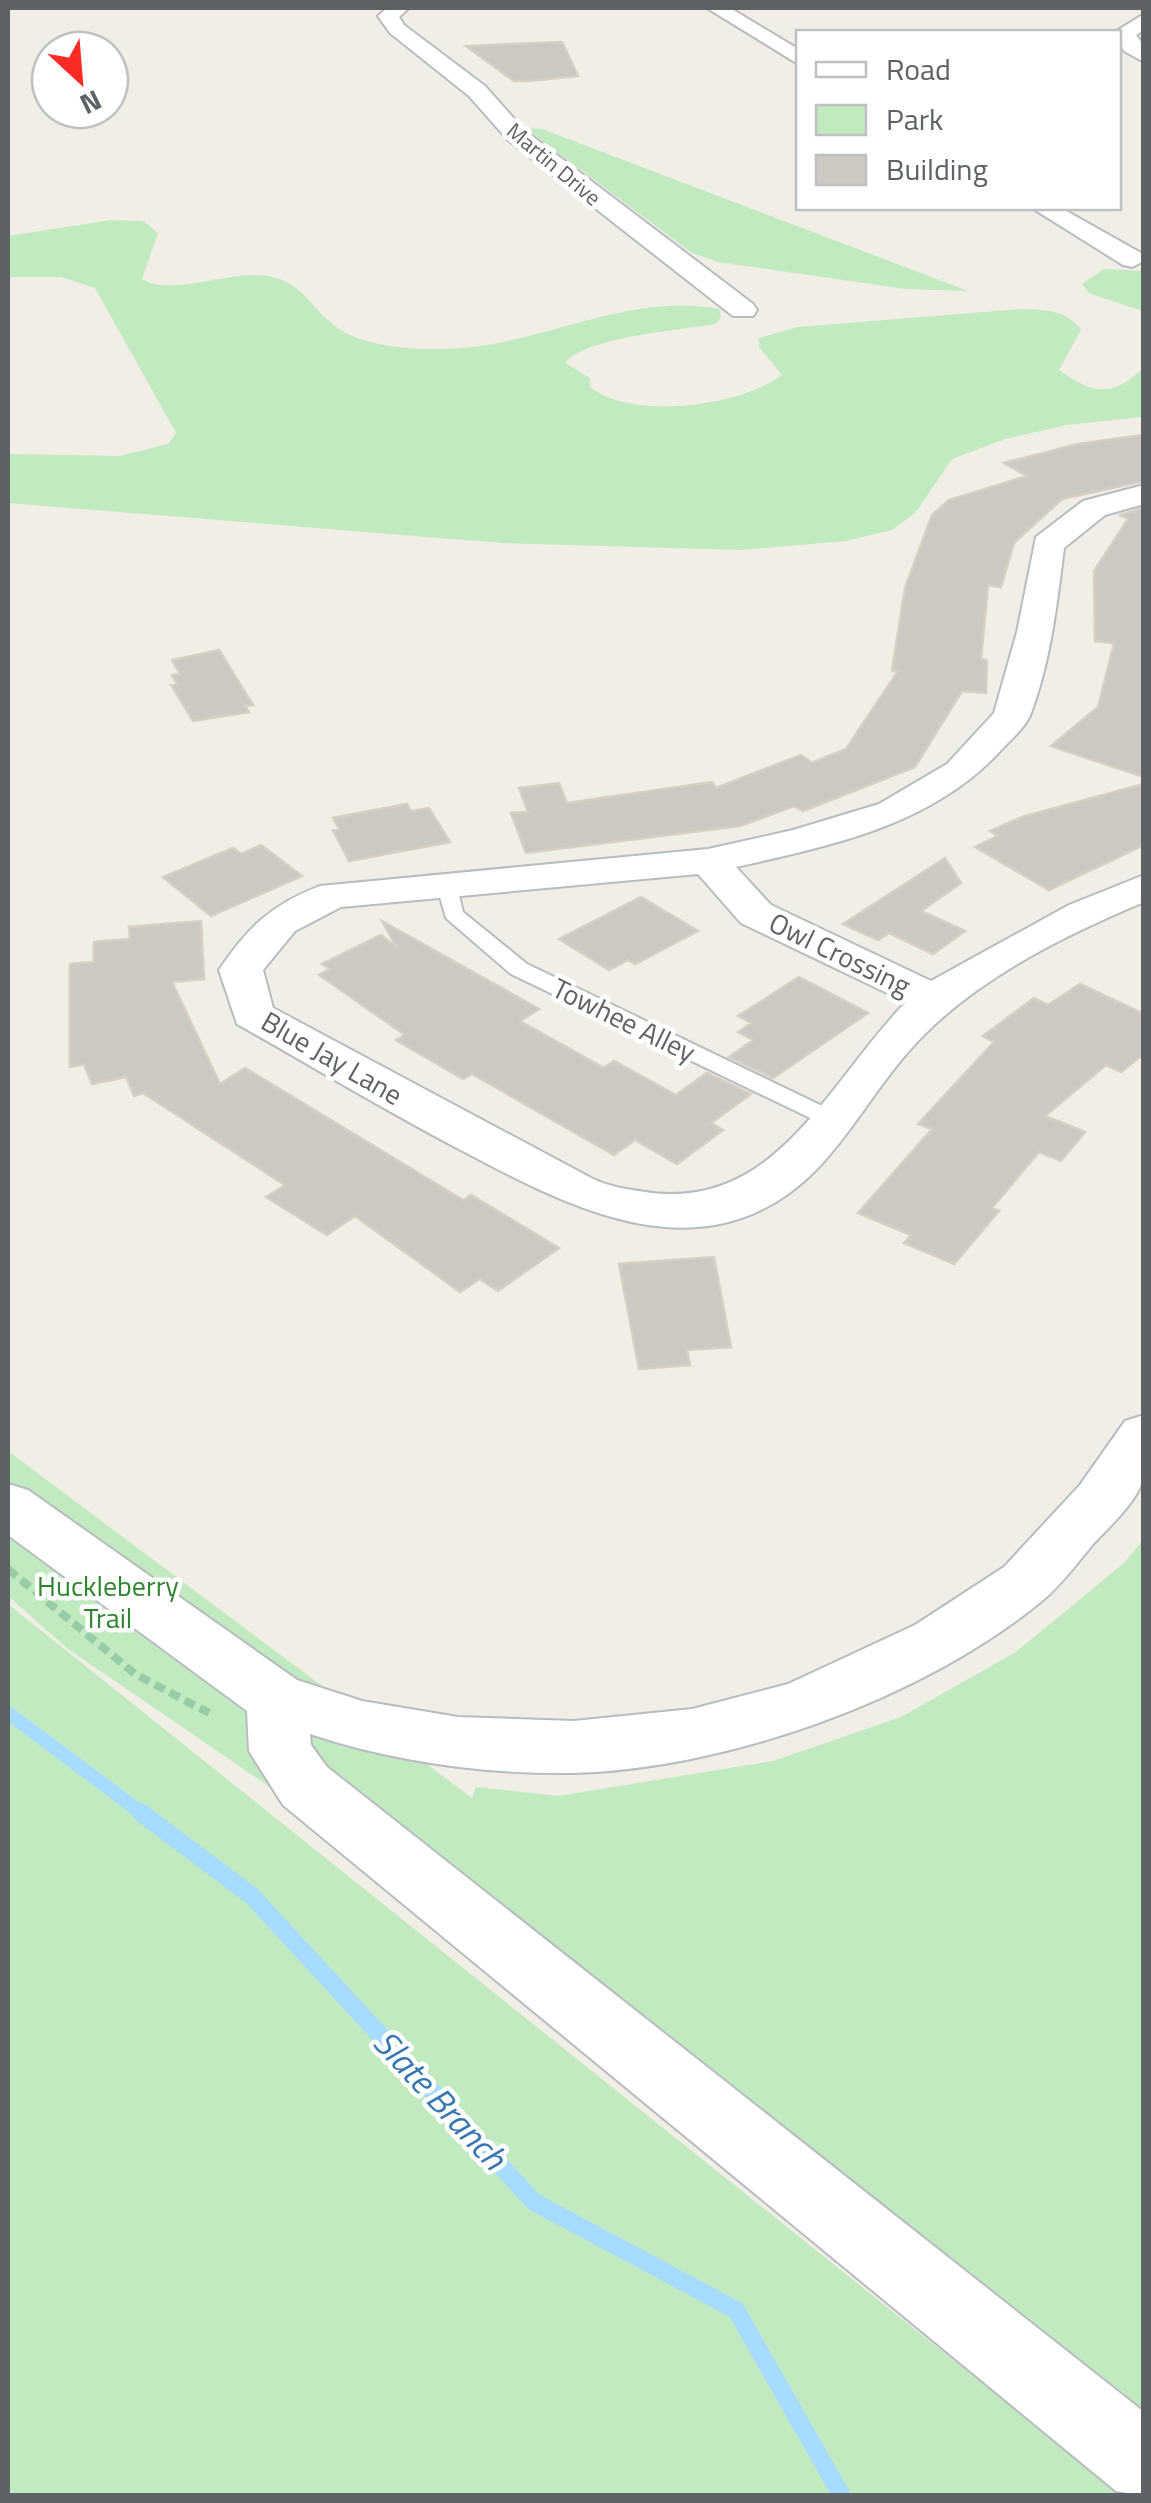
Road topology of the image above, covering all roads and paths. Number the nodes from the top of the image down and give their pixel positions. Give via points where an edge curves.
1 (399, 8) edge
2 (717, 8) edge
3 (1144, 20) edge
4 (1144, 56) edge
5 (796, 57) edge
6 (1047, 210) edge
7 (1132, 259) dead end
8 (743, 310) dead end
9 (1144, 494) edge
10 (708, 861) junction
11 (446, 882) junction
12 (1144, 887) edge
13 (934, 999) junction
14 (835, 1121) junction
15 (1144, 1435) edge
16 (8, 1504) edge
17 (277, 1699) junction
18 (1144, 2463) edge

1 - 8 street, Martin Drive via 388,16 397,30 452,68 516,135
2 - 5 street
3 - 4 street via 1125,33 1130,47
6 - 7 street
9 - 10 street, Blue Jay Lane via 1094,508 1048,544 1036,632 1012,716 961,772 893,812
10 - 11 street, Blue Jay Lane
10 - 13 street, Owl Crossing via 756,914
11 - 14 lane, Towhee Alley via 453,914 519,969
11 - 14 street, Blue Jay Lane via 336,895 290,911 265,931 241,970 253,1014 456,1130 606,1202 692,1212 737,1205 773,1187
12 - 13 street, Blue Jay Lane via 1082,911
13 - 14 street, Blue Jay Lane via 882,1051
15 - 17 street via 1100,1500 1024,1583 936,1642 801,1705 692,1734 574,1747 458,1743 362,1726
16 - 17 street
17 - 18 street via 280,1750 305,1786

